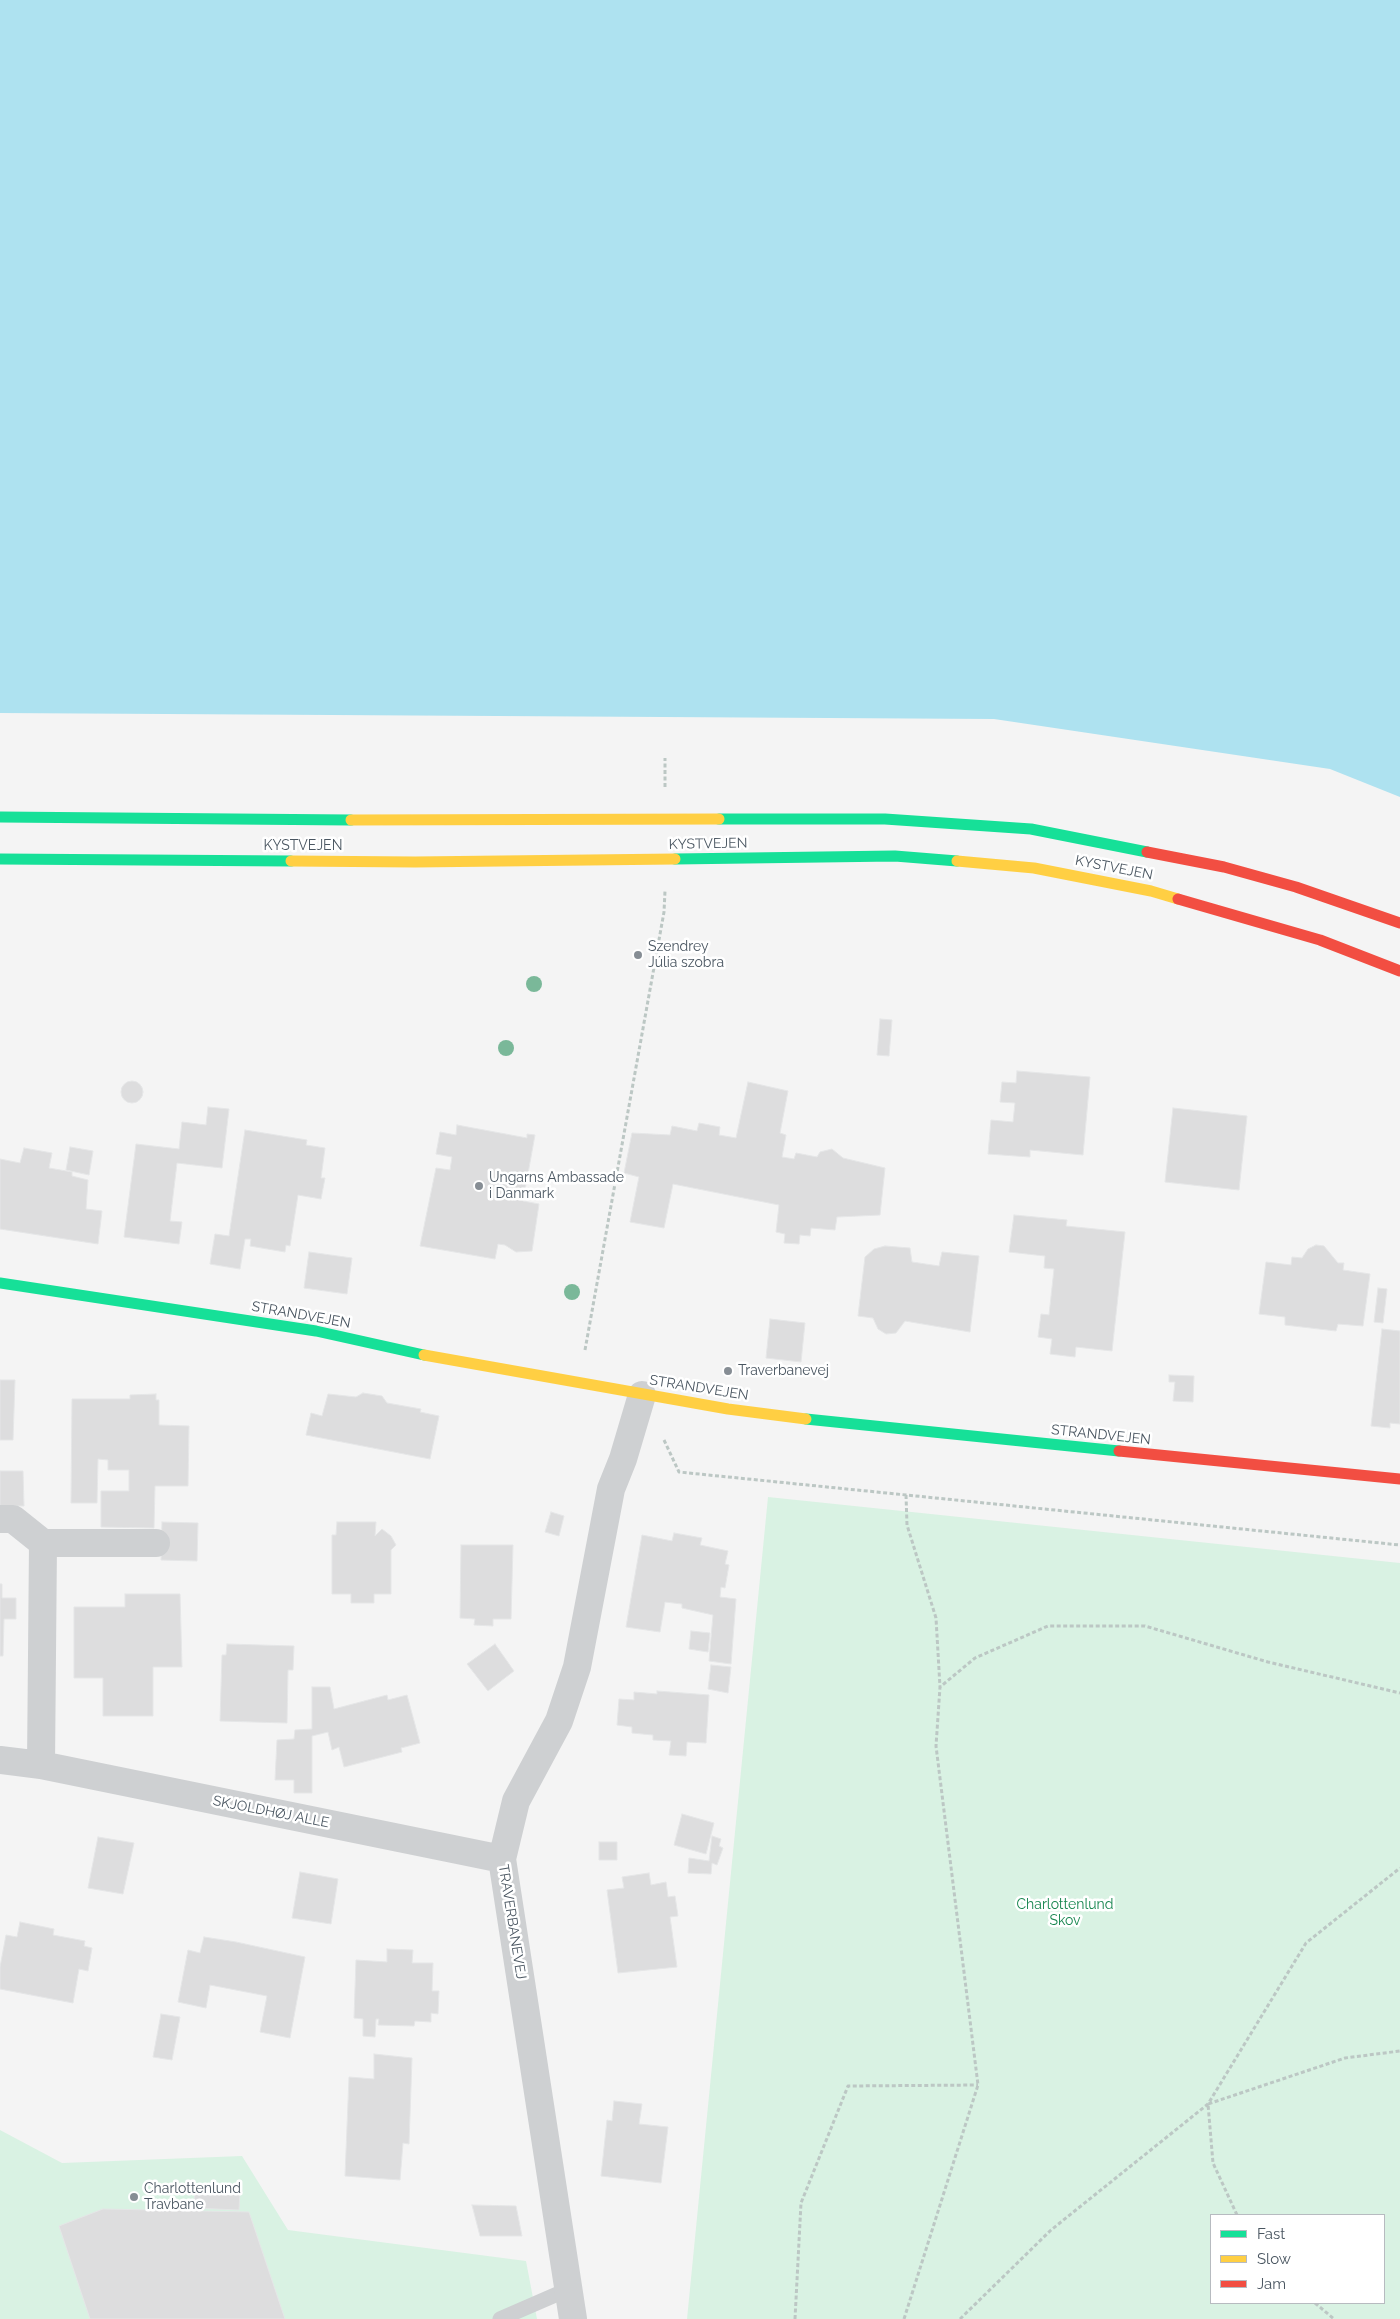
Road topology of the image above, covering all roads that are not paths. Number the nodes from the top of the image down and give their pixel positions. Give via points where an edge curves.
1 (0, 818) edge
2 (0, 859) edge
3 (1400, 923) edge
4 (1400, 971) edge
5 (0, 1282) edge
6 (642, 1395) junction
7 (1400, 1479) edge
8 (0, 1519) edge
9 (44, 1542) junction
10 (156, 1543) dead end
11 (0, 1760) edge
12 (41, 1765) junction
13 (502, 1858) junction
14 (569, 2288) junction
15 (500, 2319) edge
16 (573, 2319) edge

1 - 3 main road, KYSTVEJEN via 885,819 1032,829 1224,867 1296,887
2 - 4 main road, KYSTVEJEN via 416,862 895,856 1034,868 1151,891 1320,940
5 - 6 main road, STRANDVEJEN via 316,1331 425,1355
6 - 7 main road, STRANDVEJEN via 871,1427
6 - 13 street, TRAVERBANEVEJ via 611,1489 577,1667 559,1721 516,1801
8 - 9 street via 13,1519
9 - 10 street
9 - 12 street
11 - 12 street, SKJOLDHØJ ALLE
12 - 13 street, SKJOLDHØJ ALLE
13 - 14 street, TRAVERBANEVEJ
14 - 15 lane
14 - 16 street, TRAVERBANEVEJ

